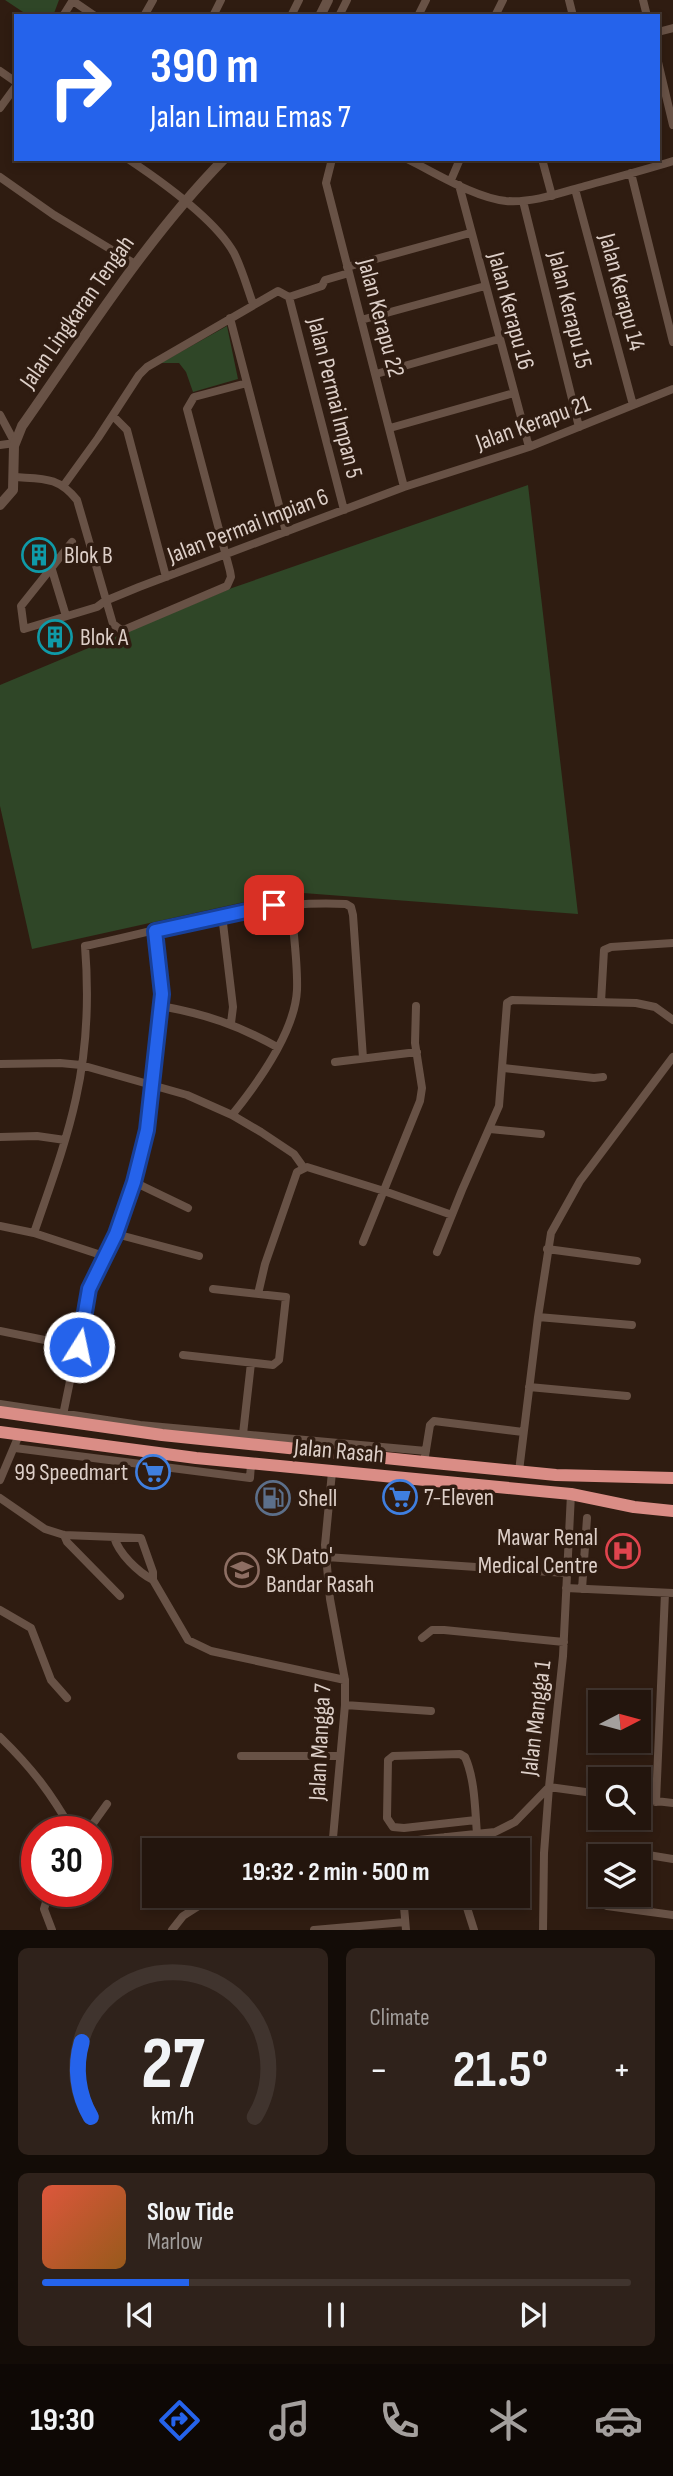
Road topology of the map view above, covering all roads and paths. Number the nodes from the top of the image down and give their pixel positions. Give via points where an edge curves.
1 (73, 1) edge
2 (92, 14) edge
3 (0, 71) edge
4 (14, 82) edge
5 (14, 87) edge
6 (662, 93) edge
7 (0, 108) edge
8 (673, 125) edge
9 (131, 161) edge
10 (222, 161) edge
11 (332, 161) edge
12 (411, 161) edge
13 (460, 161) edge
14 (542, 161) edge
15 (673, 161) edge
16 (631, 173) junction
17 (0, 177) edge
18 (455, 182) junction
19 (575, 189) junction
20 (551, 196) junction
21 (185, 201) junction
22 (523, 201) junction
23 (470, 233) junction
24 (135, 264) junction
25 (348, 270) junction
26 (485, 286) junction
27 (289, 297) junction
28 (253, 304) junction
29 (230, 318) junction
30 (361, 320) junction
31 (499, 340) junction
32 (673, 342) edge
33 (376, 373) junction
34 (247, 383) junction
35 (673, 389) edge
36 (514, 393) junction
37 (633, 405) junction
38 (0, 415) edge
39 (113, 416) junction
40 (390, 428) junction
41 (579, 428) junction
42 (15, 443) junction
43 (0, 445) edge
44 (529, 447) junction
45 (15, 477) junction
46 (64, 485) junction
47 (404, 487) junction
48 (0, 505) edge
49 (344, 510) junction
50 (286, 532) junction
51 (72, 542) dead end
52 (226, 555) junction
53 (52, 570) junction
54 (166, 577) junction
55 (105, 601) junction
56 (66, 616) junction
57 (291, 903) junction
58 (222, 915) junction
59 (155, 931) junction
60 (673, 943) edge
61 (601, 1002) junction
62 (161, 1006) junction
63 (416, 1006) dead end
64 (673, 1020) edge
65 (231, 1023) junction
66 (277, 1047) junction
67 (417, 1052) junction
68 (673, 1057) edge
69 (363, 1058) junction
70 (335, 1062) dead end
71 (0, 1064) edge
72 (81, 1065) junction
73 (503, 1068) junction
74 (603, 1077) dead end
75 (152, 1084) junction
76 (232, 1115) junction
77 (490, 1129) junction
78 (541, 1134) dead end
79 (0, 1137) edge
80 (65, 1140) junction
81 (304, 1168) junction
82 (134, 1182) junction
83 (384, 1191) junction
84 (188, 1209) dead end
85 (452, 1215) junction
86 (0, 1226) edge
87 (34, 1233) junction
88 (116, 1234) junction
89 (363, 1242) dead end
90 (547, 1249) junction
91 (438, 1252) dead end
92 (104, 1256) junction
93 (199, 1256) dead end
94 (637, 1261) dead end
95 (213, 1289) dead end
96 (258, 1294) junction
97 (538, 1317) junction
98 (632, 1325) dead end
99 (0, 1331) edge
100 (79, 1347) junction
101 (183, 1355) dead end
102 (251, 1363) junction
103 (529, 1387) junction
104 (627, 1396) dead end
105 (0, 1404) edge
106 (0, 1412) edge
107 (64, 1415) junction
108 (0, 1432) edge
109 (523, 1432) junction
110 (243, 1434) junction
111 (19, 1435) junction
112 (15, 1448) junction
113 (425, 1457) junction
114 (196, 1458) junction
115 (251, 1464) junction
116 (519, 1471) junction
117 (194, 1472) junction
118 (332, 1472) junction
119 (673, 1479) edge
120 (0, 1480) edge
121 (571, 1494) junction
122 (0, 1498) edge
123 (673, 1511) edge
124 (587, 1518) dead end
125 (64, 1535) junction
126 (114, 1537) junction
127 (326, 1557) junction
128 (566, 1573) junction
129 (153, 1580) junction
130 (566, 1588) junction
131 (582, 1589) junction
132 (669, 1593) edge
133 (120, 1595) dead end
134 (0, 1610) edge
135 (422, 1638) dead end
136 (564, 1642) junction
137 (345, 1680) junction
138 (67, 1698) dead end
139 (345, 1705) junction
140 (431, 1711) dead end
141 (0, 1737) edge
142 (241, 1756) dead end
143 (340, 1756) junction
144 (549, 1787) junction
145 (588, 1792) edge
146 (651, 1800) edge
147 (656, 1801) junction
148 (673, 1803) edge
149 (107, 1804) dead end
150 (64, 1816) edge
151 (98, 1816) edge
152 (476, 1820) junction
153 (404, 1828) junction
154 (477, 1834) junction
155 (445, 1837) joint
156 (333, 1838) edge
157 (402, 1838) edge
158 (439, 1838) edge
159 (651, 1855) edge
160 (673, 1859) edge
161 (45, 1907) edge
162 (614, 1907) edge
163 (196, 1908) edge
164 (404, 1908) edge
165 (467, 1908) edge
166 (673, 1916) edge
167 (406, 1926) edge
168 (52, 1930) edge
169 (172, 1930) edge
170 (314, 1930) edge
171 (474, 1930) edge
172 (543, 1930) edge

1 - 2 street
3 - 4 street
5 - 7 street
6 - 8 street
9 - 21 street
10 - 21 street, Jalan Lingkaran Tengah
11 - 25 street, Jalan Kerapu 22 via 327,183
12 - 18 street
13 - 18 street
14 - 20 street
15 - 16 street
16 - 19 street
16 - 32 street
17 - 24 street
18 - 22 street via 492,198
18 - 23 street, Jalan Kerapu 16
19 - 20 street
19 - 37 street, Jalan Kerapu 14
20 - 22 street
21 - 24 street, Jalan Lingkaran Tengah
21 - 28 street via 233,252
22 - 41 street, Jalan Kerapu 15
23 - 25 street
23 - 26 street, Jalan Kerapu 16
24 - 42 street, Jalan Lingkaran Tengah via 22,426
25 - 27 street via 325,280 322,286
25 - 30 street, Jalan Kerapu 22
26 - 30 street
26 - 31 street, Jalan Kerapu 16
27 - 28 street via 278,291
27 - 49 street, Jalan Permai Impan 5
28 - 29 street
29 - 34 street
29 - 39 street via 147,366
30 - 33 street, Jalan Kerapu 22
31 - 33 street
31 - 36 street, Jalan Kerapu 16
33 - 40 street, Jalan Kerapu 22
34 - 50 street
34 - 52 street via 194,397 187,409
35 - 37 street, Jalan Kerapu 21
36 - 40 street
36 - 44 street, Jalan Kerapu 16
37 - 41 street, Jalan Kerapu 21
38 - 42 street
39 - 46 street
39 - 54 street via 127,430
40 - 47 street, Jalan Kerapu 22
41 - 44 street, Jalan Kerapu 21
42 - 43 street
42 - 45 street, Jalan Lingkaran Tengah
44 - 47 street, Jalan Kerapu 21
45 - 46 street
45 - 48 street, Jalan Lingkaran Tengah via 10,494
46 - 55 street via 83,513
47 - 49 street, Jalan Permai Impian 6
49 - 50 street, Jalan Permai Impian 6
50 - 52 street, Jalan Permai Impian 6
51 - 53 street
52 - 54 street, Jalan Permai Impian 6
52 - 55 street via 231,577 227,586 126,629 113,624
53 - 56 street
53 - 56 street, Jalan Permai Impian 6 via 21,606 24,629
54 - 55 street, Jalan Permai Impian 6
55 - 56 street, Jalan Permai Impian 6
57 - 58 street
57 - 66 street via 297,992
57 - 69 street via 346,904 351,908
58 - 59 street
58 - 65 street
59 - 62 street
59 - 72 street via 85,946 88,993
60 - 61 street via 604,950
61 - 64 street via 646,1004
61 - 73 street via 512,1000 508,1003
62 - 65 street
62 - 75 street
63 - 67 street
65 - 66 street
66 - 76 street via 258,1083
67 - 69 street
67 - 83 street via 422,1088 419,1101
68 - 90 street via 580,1181 556,1221
69 - 70 street
71 - 72 street
72 - 75 street
72 - 80 street
73 - 74 street
73 - 77 street via 499,1106
75 - 76 street
75 - 82 street
76 - 81 street via 294,1154
77 - 78 street
77 - 85 street
79 - 80 street
80 - 87 street
81 - 83 street
81 - 96 street via 297,1172 281,1215
82 - 84 street
82 - 88 street
83 - 85 street
83 - 89 street
85 - 91 street
86 - 87 street
87 - 92 street
88 - 92 street
88 - 93 street
90 - 94 street
90 - 97 street
92 - 100 street via 89,1289
95 - 96 street
96 - 102 street via 284,1295 286,1300 279,1360 273,1365
97 - 98 street
97 - 103 street
99 - 100 street
100 - 107 street
101 - 102 street
102 - 110 street
103 - 104 street
103 - 109 street
105 - 107 street
106 - 113 highway, Jalan Rasah via 162,1435
107 - 110 street
108 - 111 highway, Jalan Rasah
109 - 113 street via 436,1421 430,1425
109 - 116 street
110 - 113 street
111 - 112 street
111 - 114 highway, Jalan Rasah
112 - 117 street
112 - 120 street
113 - 116 highway, Jalan Rasah
114 - 115 highway, Jalan Rasah
114 - 117 street
115 - 117 street via 250,1478
115 - 118 highway, Jalan Rasah
116 - 119 highway, Jalan Rasah
118 - 121 highway, Jalan Rasah
118 - 127 street, Jalan Mangga 7
121 - 123 highway, Jalan Rasah
121 - 128 street, Jalan Mangga 1
122 - 125 street via 45,1529
124 - 131 street
125 - 126 street
125 - 133 street
126 - 129 street
126 - 129 street via 141,1538
127 - 128 street
127 - 137 street, Jalan Mangga 7
128 - 130 street, Jalan Mangga 1
129 - 137 street via 181,1632 193,1644
130 - 131 street
130 - 136 street, Jalan Mangga 1
131 - 132 street
132 - 147 street
134 - 138 street via 31,1628 51,1681
135 - 136 street via 432,1630 444,1630
136 - 144 street, Jalan Mangga 1
137 - 139 street, Jalan Mangga 7
139 - 140 street
139 - 143 street, Jalan Mangga 7
141 - 150 street via 35,1772
142 - 143 street
143 - 156 street, Jalan Mangga 7
144 - 145 street
144 - 154 street, Jalan Mangga 1 via 515,1822 495,1832
144 - 172 street
146 - 147 street
147 - 148 street
149 - 151 street
152 - 153 street
152 - 153 street via 465,1757 393,1756 387,1764 387,1818 393,1827
152 - 154 street
153 - 157 street
154 - 155 street, Jalan Mangga 1
155 - 158 street, Jalan Mangga 1
159 - 160 street
161 - 168 street
162 - 166 street
163 - 169 street
164 - 167 street
165 - 171 street
167 - 170 street

